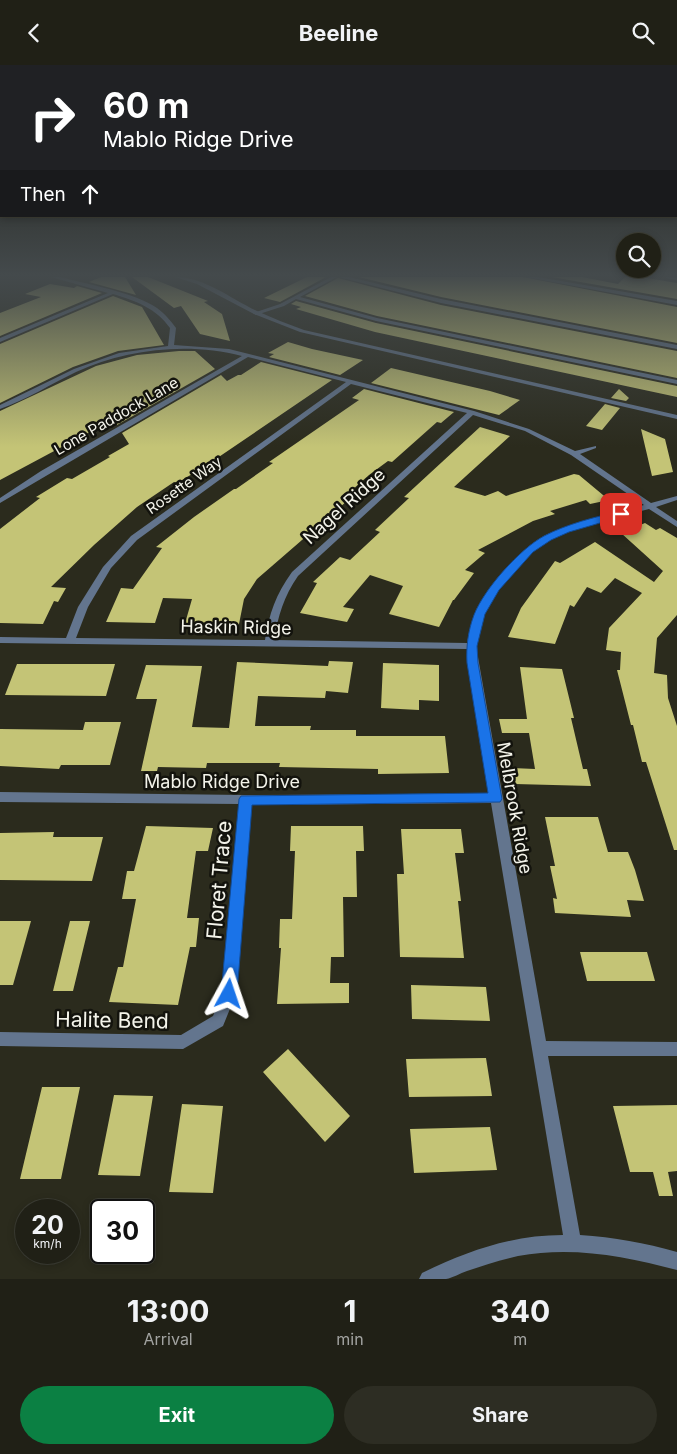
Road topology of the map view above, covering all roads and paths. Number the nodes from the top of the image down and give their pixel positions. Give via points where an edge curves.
1 (17, 334) edge
2 (172, 334) edge
3 (314, 334) edge
4 (446, 334) edge
5 (609, 334) edge
6 (0, 341) edge
7 (171, 347) junction
8 (677, 347) edge
9 (246, 356) junction
10 (350, 382) junction
11 (677, 382) edge
12 (0, 407) edge
13 (472, 412) junction
14 (677, 417) edge
15 (594, 447) dead end
16 (574, 453) junction
17 (676, 498) edge
18 (0, 501) edge
19 (648, 506) junction
20 (677, 525) edge
21 (0, 640) edge
22 (70, 641) junction
23 (269, 644) junction
24 (471, 646) junction
25 (0, 797) edge
26 (245, 799) junction
27 (496, 799) junction
28 (218, 1021) joint
29 (0, 1039) edge
30 (539, 1048) junction
31 (677, 1049) edge
32 (573, 1242) junction
33 (677, 1261) edge
34 (428, 1279) edge

1 - 6 street
2 - 7 street
3 - 14 street
4 - 11 street
5 - 8 street
7 - 9 street via 215,349
7 - 12 street via 109,357
9 - 10 street
9 - 18 street, Lone Paddock Lane
10 - 13 street
10 - 22 street, Rosette Way via 134,537 107,567 83,607
13 - 16 street via 527,430
13 - 23 street, Nagel Ridge via 294,573 274,608
15 - 16 street
16 - 19 street
17 - 19 street, Melbrook Ridge
19 - 20 street
19 - 24 street, Melbrook Ridge via 566,530 530,550 519,559 479,614
21 - 22 street, Haskin Ridge
22 - 23 street, Haskin Ridge
23 - 24 street, Haskin Ridge
24 - 27 street, Melbrook Ridge
25 - 26 street, Mablo Ridge Drive
26 - 27 street, Mablo Ridge Drive
26 - 28 street, Floret Trace via 229,994
27 - 30 street, Melbrook Ridge
28 - 29 street, Halite Bend via 183,1042
30 - 31 street
30 - 32 street, Melbrook Ridge
32 - 33 street via 643,1250
32 - 34 street via 512,1247 454,1265

